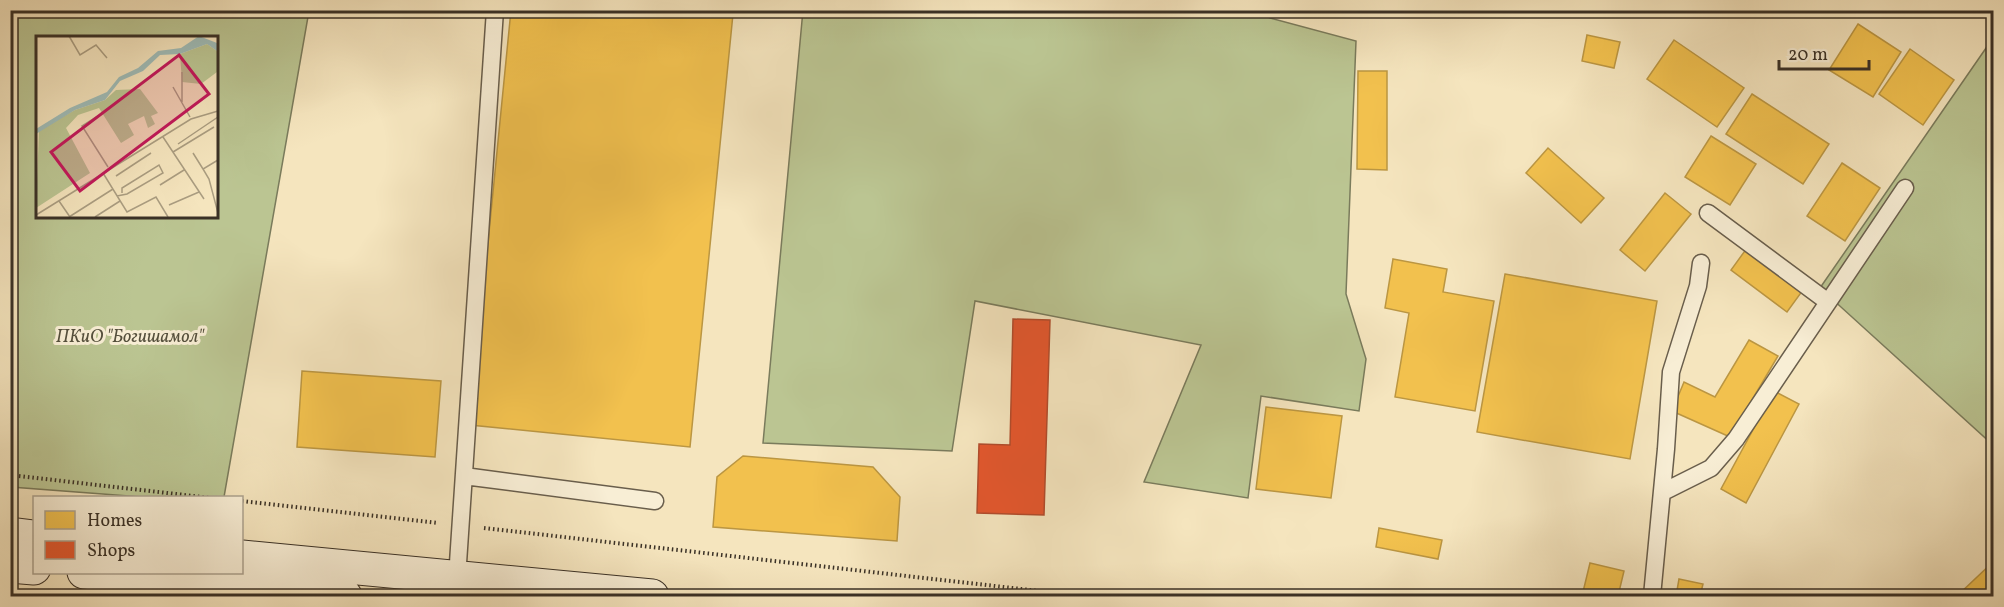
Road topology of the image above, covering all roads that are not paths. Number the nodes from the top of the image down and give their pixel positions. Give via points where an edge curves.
1 (495, 10) edge
2 (1905, 188) dead end
3 (1708, 213) dead end
4 (1701, 263) dead end
5 (1828, 302) junction
6 (464, 476) junction
7 (1662, 492) junction
8 (655, 501) dead end
9 (10, 534) edge
10 (33, 537) edge
11 (243, 557) edge
12 (10, 566) edge
13 (33, 568) edge
14 (95, 574) edge
15 (457, 578) junction
16 (345, 597) edge
17 (652, 597) edge
18 (1652, 597) edge

1 - 6 lane
2 - 5 lane
3 - 5 lane
4 - 7 lane via 1698,286 1671,372
5 - 7 lane via 1736,439 1711,468
6 - 8 lane
6 - 15 lane
7 - 18 lane
9 - 10 main road
11 - 15 main road
12 - 13 main road
14 - 16 main road
15 - 17 main road

